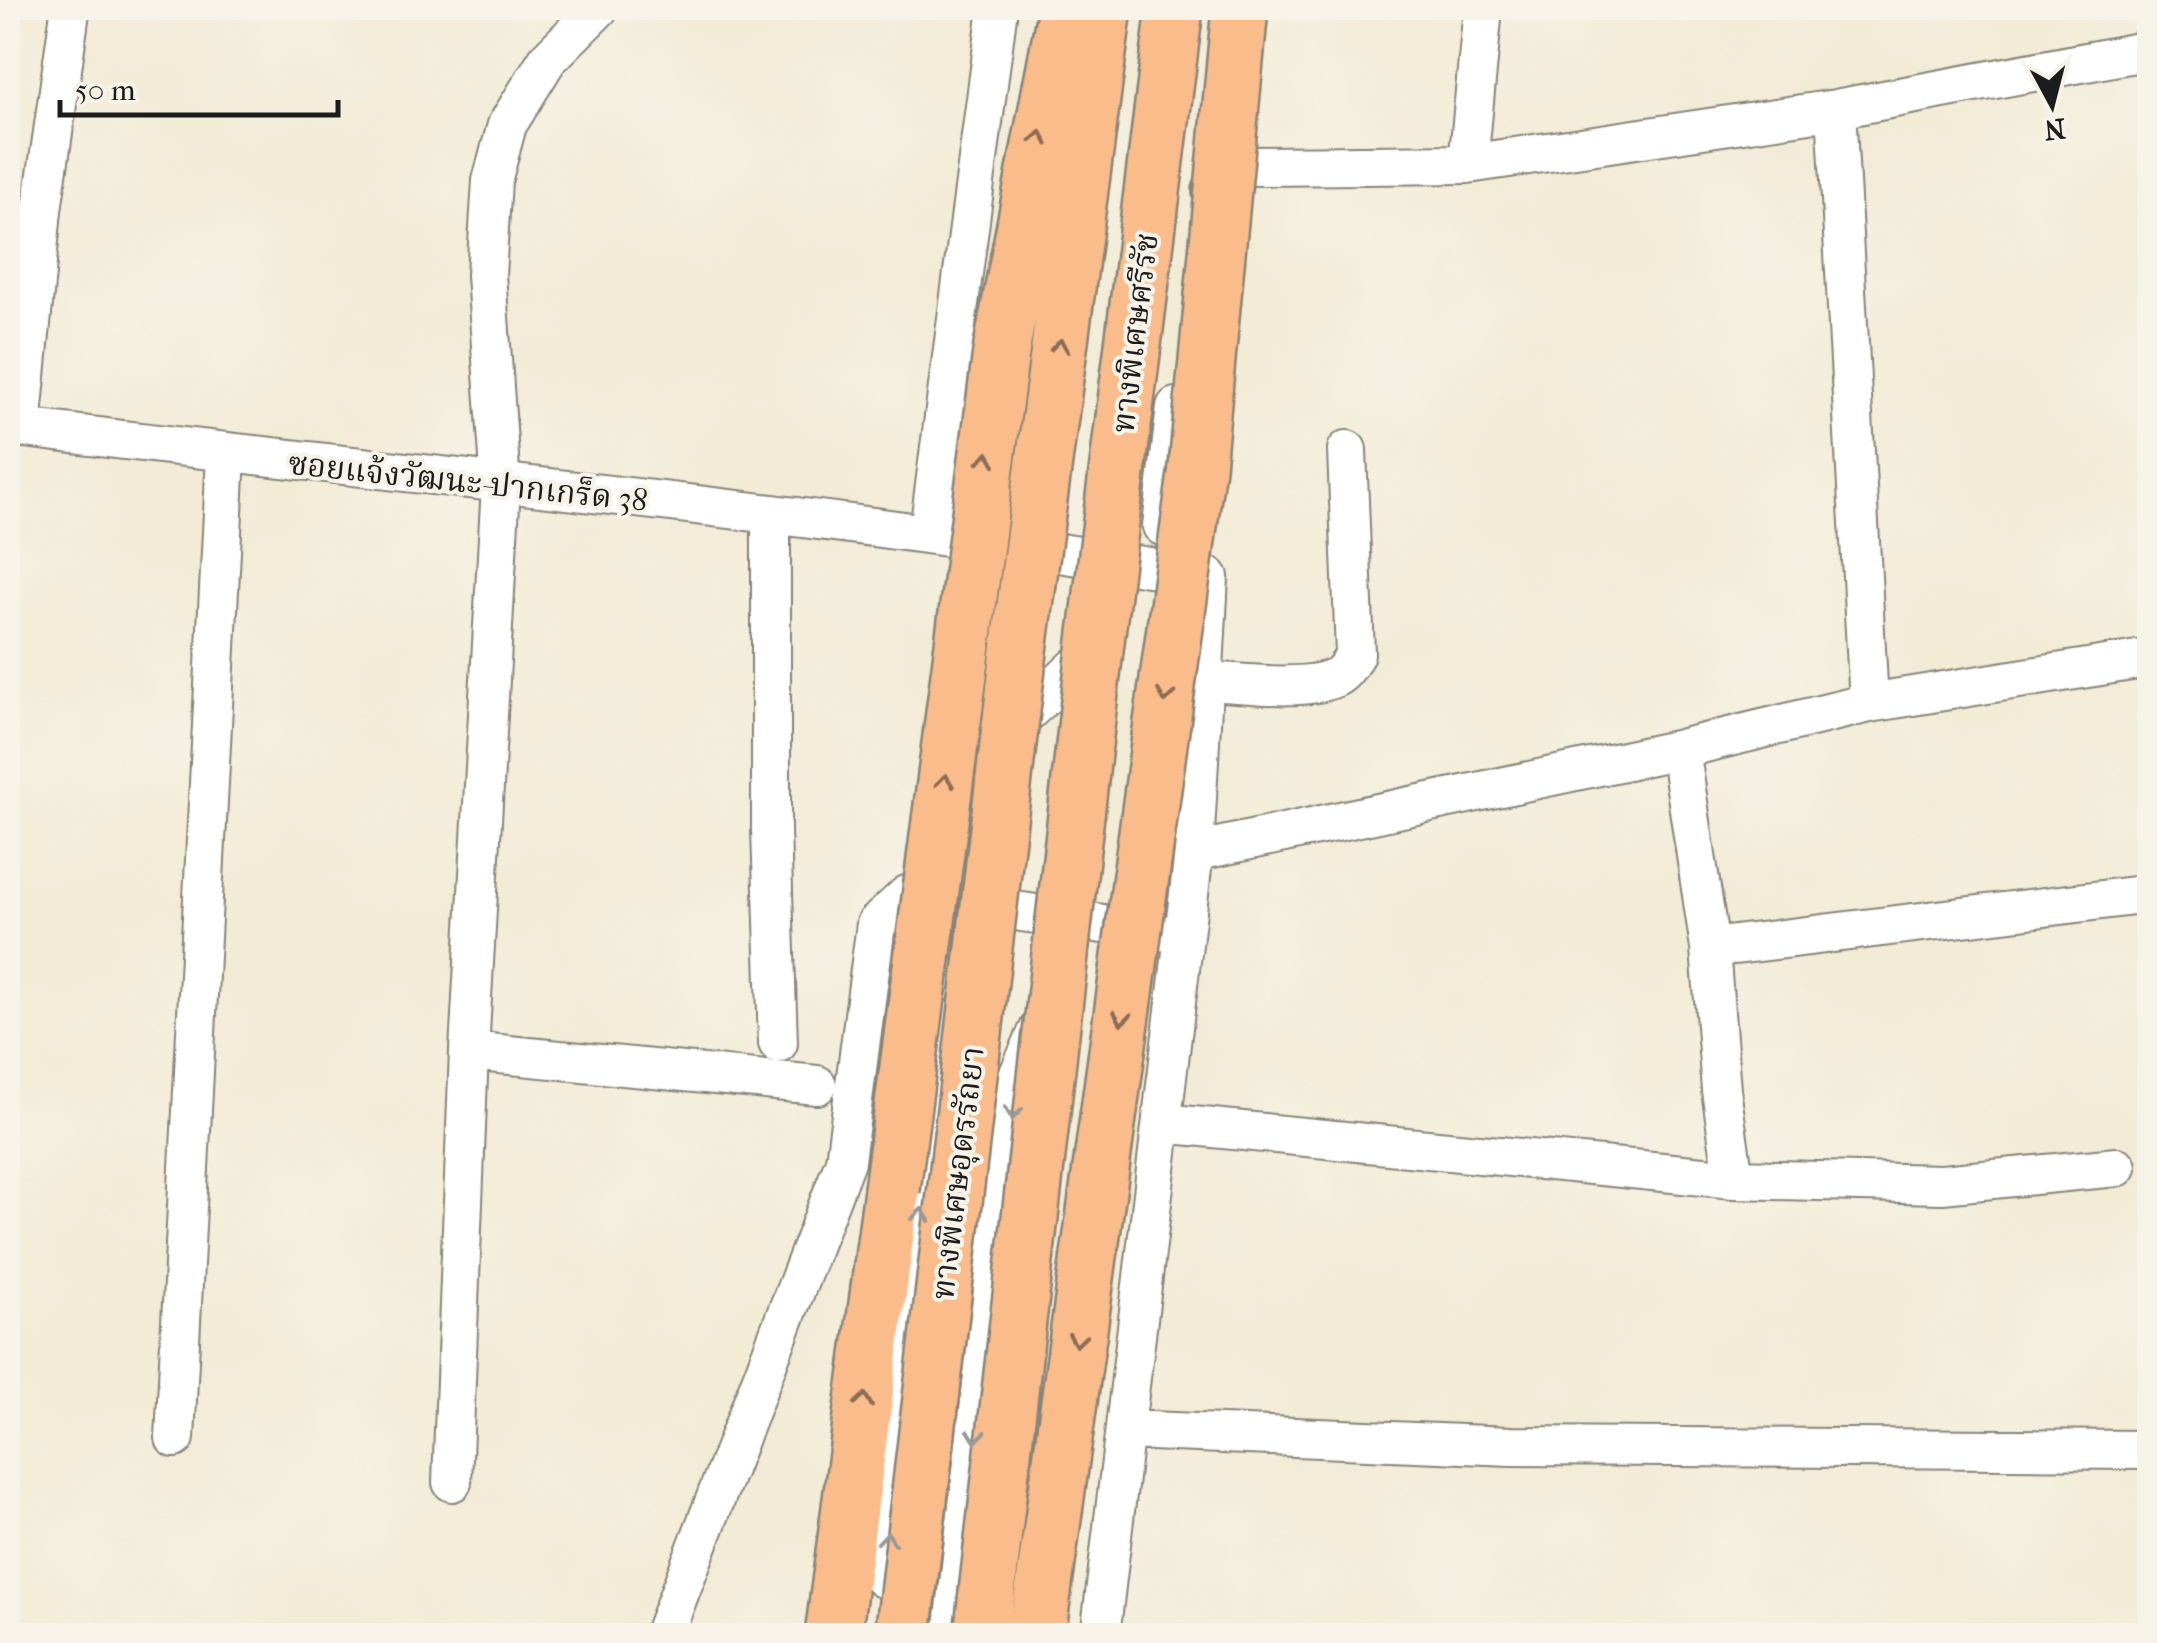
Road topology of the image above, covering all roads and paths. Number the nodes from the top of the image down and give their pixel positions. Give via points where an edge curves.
1 (599, 8) edge
2 (998, 8) edge
3 (1066, 8) edge
4 (1104, 8) edge
5 (1148, 8) edge
6 (1176, 8) edge
7 (1240, 8) edge
8 (1267, 8) edge
9 (1483, 8) edge
10 (70, 12) dead end
11 (2150, 50) edge
12 (1836, 109) junction
13 (1468, 164) junction
14 (1247, 166) junction
15 (14, 427) edge
16 (1347, 450) dead end
17 (226, 456) junction
18 (501, 485) junction
19 (771, 514) junction
20 (930, 531) junction
21 (1088, 557) junction
22 (1157, 568) junction
23 (2150, 658) edge
24 (1086, 662) junction
25 (1204, 681) junction
26 (1869, 703) junction
27 (1680, 749) junction
28 (1194, 852) junction
29 (2150, 894) edge
30 (954, 901) junction
31 (1049, 916) junction
32 (1184, 936) junction
33 (1710, 948) junction
34 (778, 1043) dead end
35 (469, 1051) junction
36 (816, 1085) dead end
37 (1162, 1123) junction
38 (2117, 1167) dead end
39 (1734, 1179) junction
40 (1125, 1430) junction
41 (175, 1438) dead end
42 (2150, 1450) edge
43 (452, 1482) dead end
44 (663, 1636) edge
45 (833, 1636) edge
46 (877, 1636) edge
47 (903, 1636) edge
48 (953, 1636) edge
49 (982, 1636) edge
50 (1037, 1636) edge
51 (1100, 1636) edge

1 - 18 street via 537,76 507,126 492,181 486,275
2 - 20 street
45 -> 3 highway, bridge via 1001,352
47 -> 4 highway, ทางพิเศษอุดรรัถยา, bridge
5 - 21 street
6 - 24 highway, ทางพิเศษศรีรัช, bridge
7 -> 50 highway, bridge via 1198,467
8 - 14 street
9 - 13 street
10 - 15 street
11 - 12 street
12 - 13 street
12 - 26 street
13 - 14 street
14 - 22 street via 1217,180 1199,221
15 - 17 street, ซอยแจ้งวัฒนะ-ปากเกร็ด 38
16 - 25 street via 1356,654 1336,678
17 - 18 street, ซอยแจ้งวัฒนะ-ปากเกร็ด 38
17 - 41 street
18 - 19 street, ซอยแจ้งวัฒนะ-ปากเกร็ด 38
18 - 35 street
19 - 20 street, ซอยแจ้งวัฒนะ-ปากเกร็ด 38
19 - 34 street
20 - 21 street, ซอยแจ้งวัฒนะ-ปากเกร็ด 38
21 - 22 street, ซอยแจ้งวัฒนะ-ปากเกร็ด 38
21 - 24 street
22 - 25 street, ซอยแจ้งวัฒนะ-ปากเกร็ด 38 via 1209,577
23 - 26 street
24 - 30 street via 1017,722 963,847
24 - 31 street
24 - 49 highway, bridge
25 - 28 street
26 - 27 street
27 - 28 street
27 - 33 street
28 - 32 street
29 - 33 street
30 - 31 street
30 - 44 street via 907,895 876,924 845,1161
46 -> 30 street
31 - 32 street
31 -> 48 street via 1039,1030 1017,1078
32 - 37 street
33 - 39 street
35 - 36 street
35 - 43 street
37 - 39 street
37 - 40 street
38 - 39 street via 1942,1184
40 - 42 street via 1511,1446
40 - 51 street

